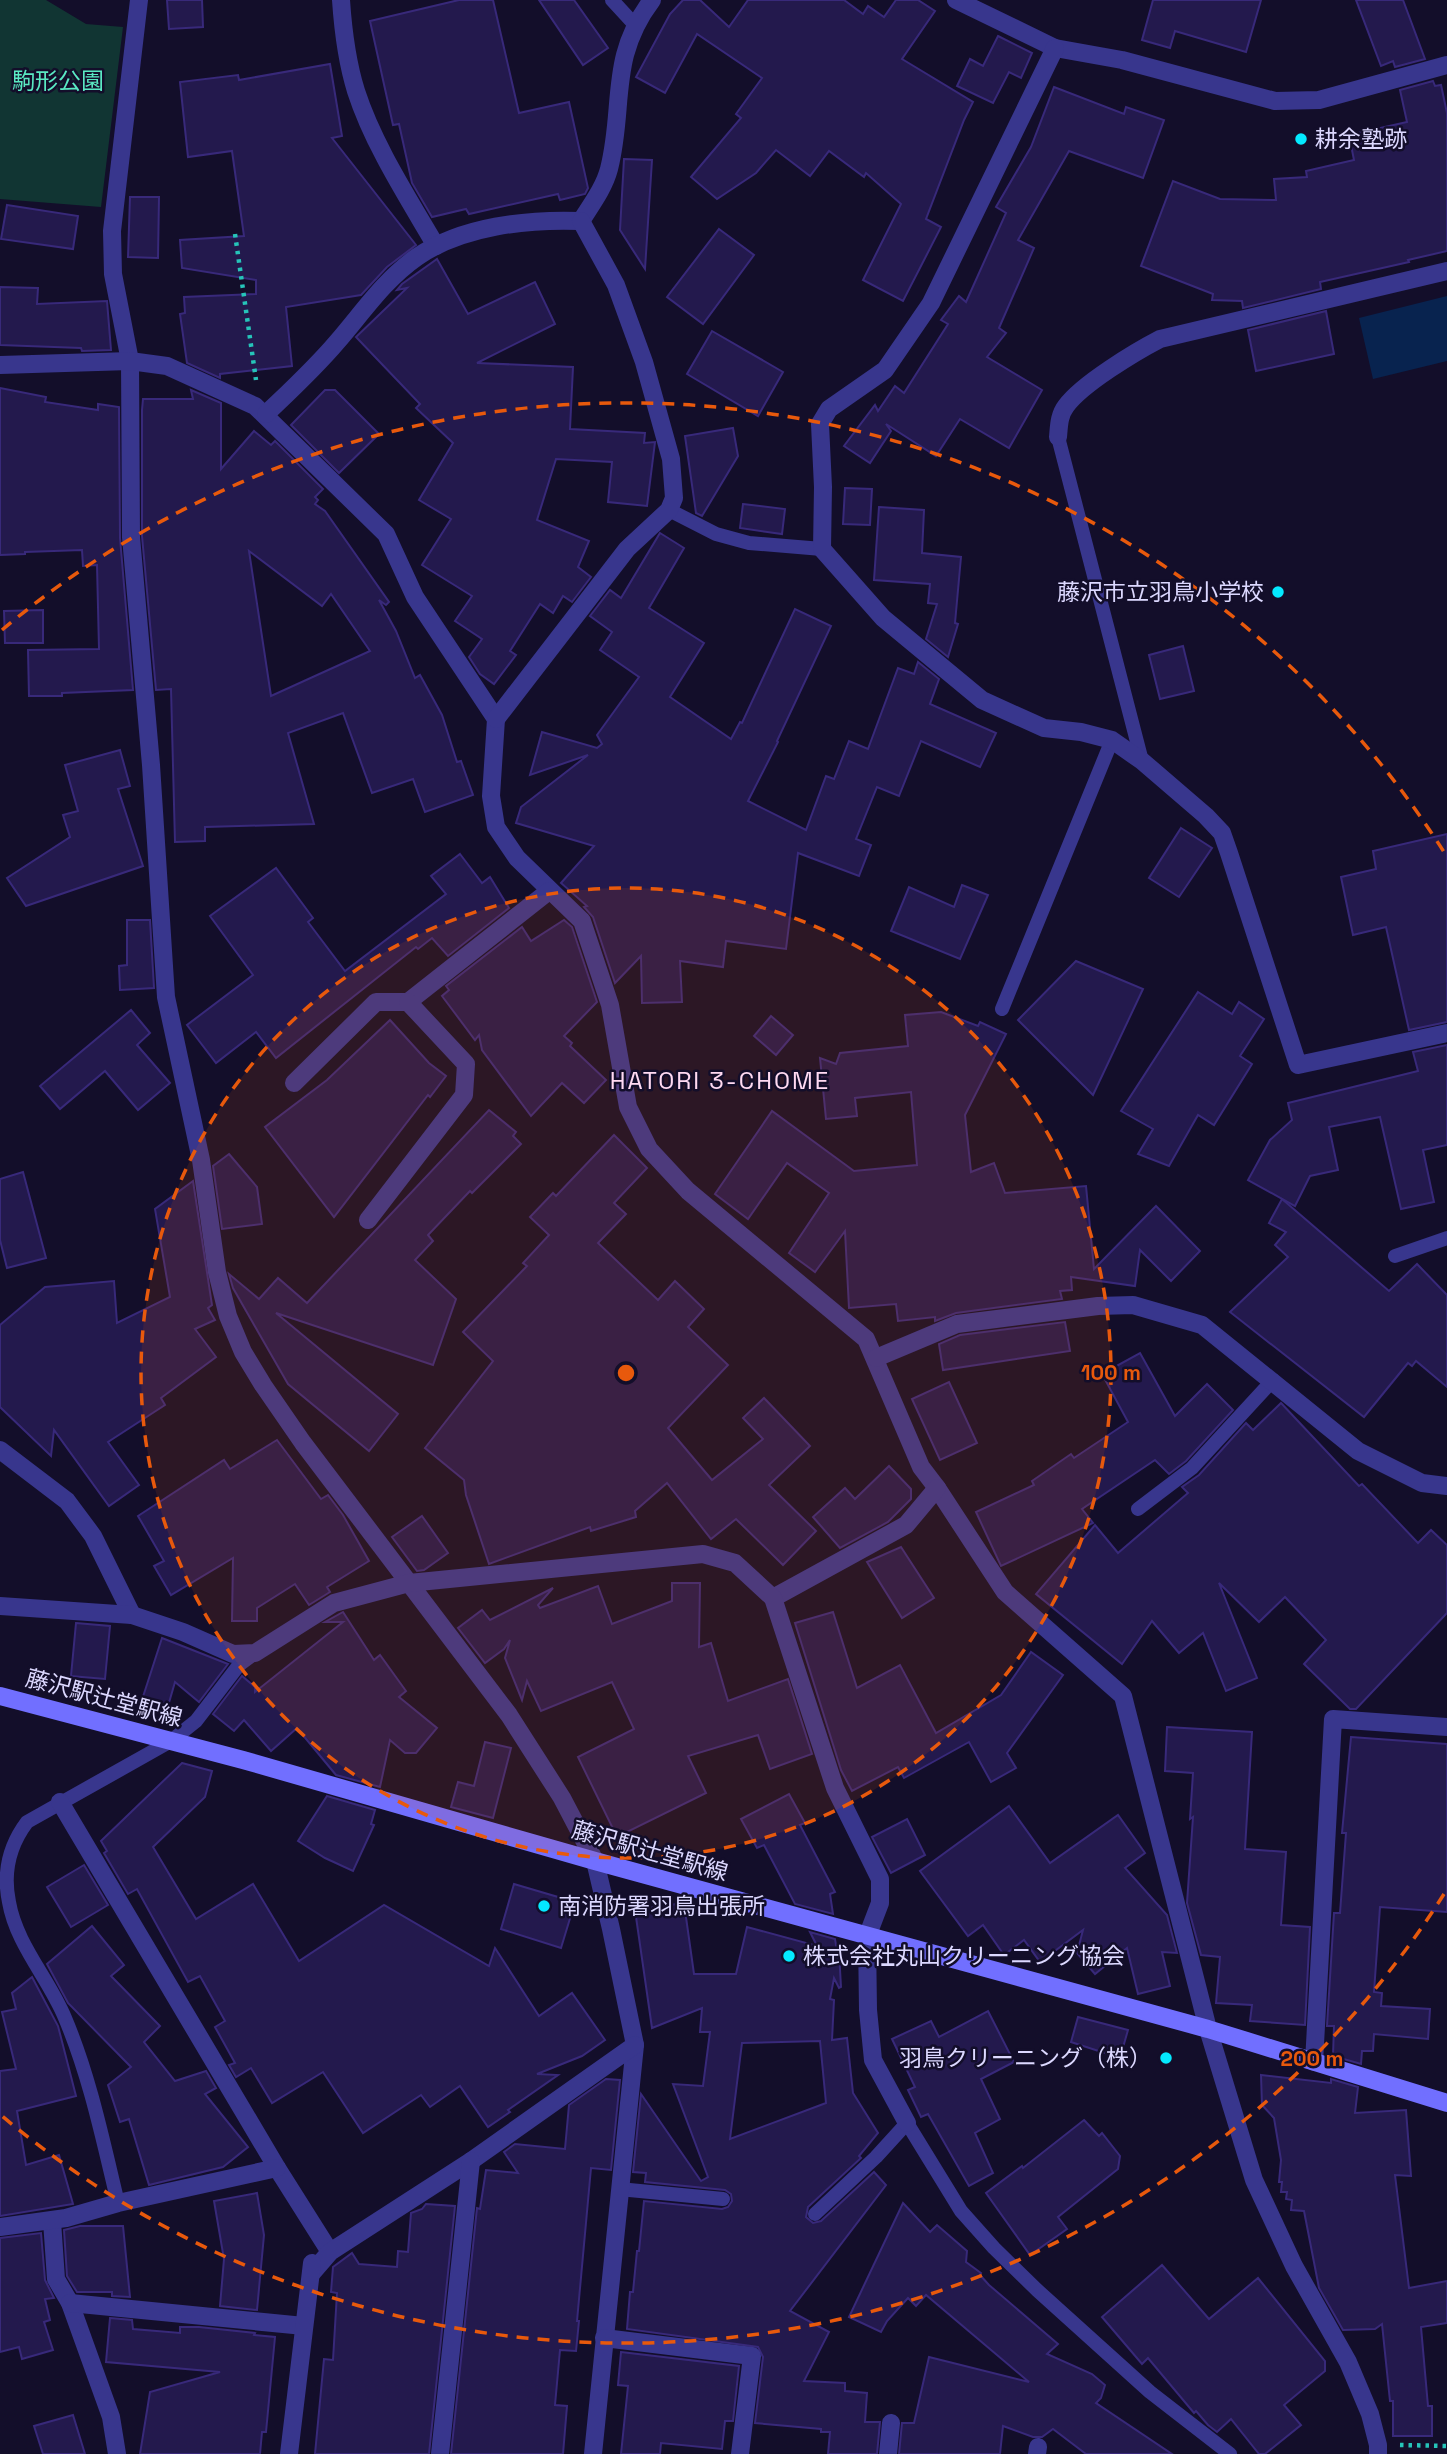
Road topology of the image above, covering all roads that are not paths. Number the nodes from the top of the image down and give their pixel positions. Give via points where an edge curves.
1 (139, 0) edge
2 (341, 0) edge
3 (612, 0) edge
4 (652, 0) edge
5 (956, 0) edge
6 (635, 25) junction
7 (1055, 48) junction
8 (1447, 65) edge
9 (581, 221) junction
10 (436, 246) junction
11 (1447, 271) edge
12 (130, 361) junction
13 (0, 365) edge
14 (260, 410) junction
15 (1058, 437) joint
16 (668, 510) junction
17 (822, 549) junction
18 (496, 719) junction
19 (1112, 740) junction
20 (1142, 761) junction
21 (550, 891) junction
22 (408, 1002) junction
23 (1002, 1009) dead end
24 (1447, 1033) edge
25 (294, 1083) dead end
26 (368, 1220) dead end
27 (1447, 1238) edge
28 (1395, 1256) dead end
29 (876, 1358) junction
30 (1273, 1380) junction
31 (0, 1450) edge
32 (1447, 1486) edge
33 (937, 1488) junction
34 (1138, 1509) dead end
35 (409, 1583) junction
36 (773, 1598) junction
37 (0, 1606) edge
38 (132, 1615) junction
39 (255, 1653) junction
40 (0, 1696) edge
41 (1447, 1727) edge
42 (171, 1741) junction
43 (60, 1802) junction
44 (595, 1861) junction
45 (867, 1937) junction
46 (1208, 2029) junction
47 (635, 2045) junction
48 (1314, 2062) junction
49 (1447, 2103) edge
50 (906, 2123) junction
51 (471, 2161) junction
52 (277, 2168) junction
53 (619, 2189) junction
54 (723, 2199) dead end
55 (118, 2203) junction
56 (815, 2214) dead end
57 (52, 2221) junction
58 (0, 2227) edge
59 (317, 2231) junction
60 (330, 2252) junction
61 (311, 2274) junction
62 (70, 2303) junction
63 (304, 2326) junction
64 (604, 2338) junction
65 (891, 2423) dead end
66 (1378, 2450) edge
67 (117, 2454) edge
68 (289, 2454) edge
69 (440, 2454) edge
70 (593, 2454) edge
71 (740, 2454) edge
72 (888, 2454) edge
73 (1230, 2454) edge

1 - 12 street via 112,231 113,274
2 - 10 street via 356,92 386,161
3 - 6 lane
4 - 6 street
5 - 7 street
6 - 9 street via 618,83 608,172
7 - 8 street via 1122,60 1275,102 1319,100
7 - 17 street via 931,303 885,370 829,409 820,424
9 - 10 street via 501,226
9 - 16 street via 616,285 644,362 671,459 674,498
10 - 14 street via 396,273 337,342
11 - 15 street via 1160,339 1081,391 1059,418
12 - 13 street
12 - 14 street via 167,366
12 - 35 street via 131,537 166,997 201,1160 217,1272 228,1316 263,1385
14 - 18 street via 386,534 415,597
15 - 20 lane
16 - 17 lane via 738,540
16 - 18 street via 627,549
17 - 19 street via 883,618 982,700 1044,728
18 - 21 street via 491,796 496,827 517,858
19 - 20 street
19 - 23 lane
20 - 24 street via 1222,834 1298,1065
21 - 22 street
21 - 29 street via 582,921 610,1005 628,1107 649,1149 688,1191 866,1339
22 - 25 street via 376,1002
22 - 26 street via 466,1064 464,1096
27 - 28 lane
29 - 30 street via 957,1324 1133,1305 1202,1325
29 - 33 street via 921,1467
30 - 32 street via 1358,1451 1422,1483
30 - 34 lane via 1192,1468
31 - 38 street via 67,1501 93,1536
33 - 36 street via 906,1525
33 - 46 street via 1005,1592 1123,1696
35 - 36 street via 703,1554 735,1563
35 - 39 street via 334,1602
35 - 44 street via 509,1715 562,1798
36 - 45 street via 835,1788 880,1879 880,1903
37 - 38 street
38 - 39 street via 233,1654
39 - 42 lane via 239,1665 196,1721
40 - 42 main road, 藤沢駅辻堂駅線
41 - 48 street via 1333,1719
42 - 43 lane
42 - 44 main road, 藤沢駅辻堂駅線
43 - 52 street
43 - 55 lane via 27,1822 18,1835 9,1855 9,1905 78,2052
44 - 45 main road, 藤沢駅辻堂駅線
44 - 47 street
45 - 46 main road, 藤沢駅辻堂駅線
45 - 50 street via 873,2060
46 - 48 main road, 藤沢駅辻堂駅線
46 - 66 street via 1254,2180 1293,2266 1348,2362 1370,2414
47 - 51 street
47 - 53 street
48 - 49 main road, 藤沢駅辻堂駅線
50 - 56 lane
50 - 73 lane via 961,2211 994,2248 1150,2392
51 - 60 street
51 - 69 street
52 - 55 street
52 - 59 street
53 - 54 lane
53 - 64 street
55 - 57 street
57 - 58 street
57 - 62 street via 56,2280
59 - 60 street
59 - 61 street
60 - 61 street
61 - 63 street
62 - 63 street
62 - 67 street via 111,2417
63 - 68 street
64 - 70 street
64 - 71 street via 752,2356
65 - 72 street

